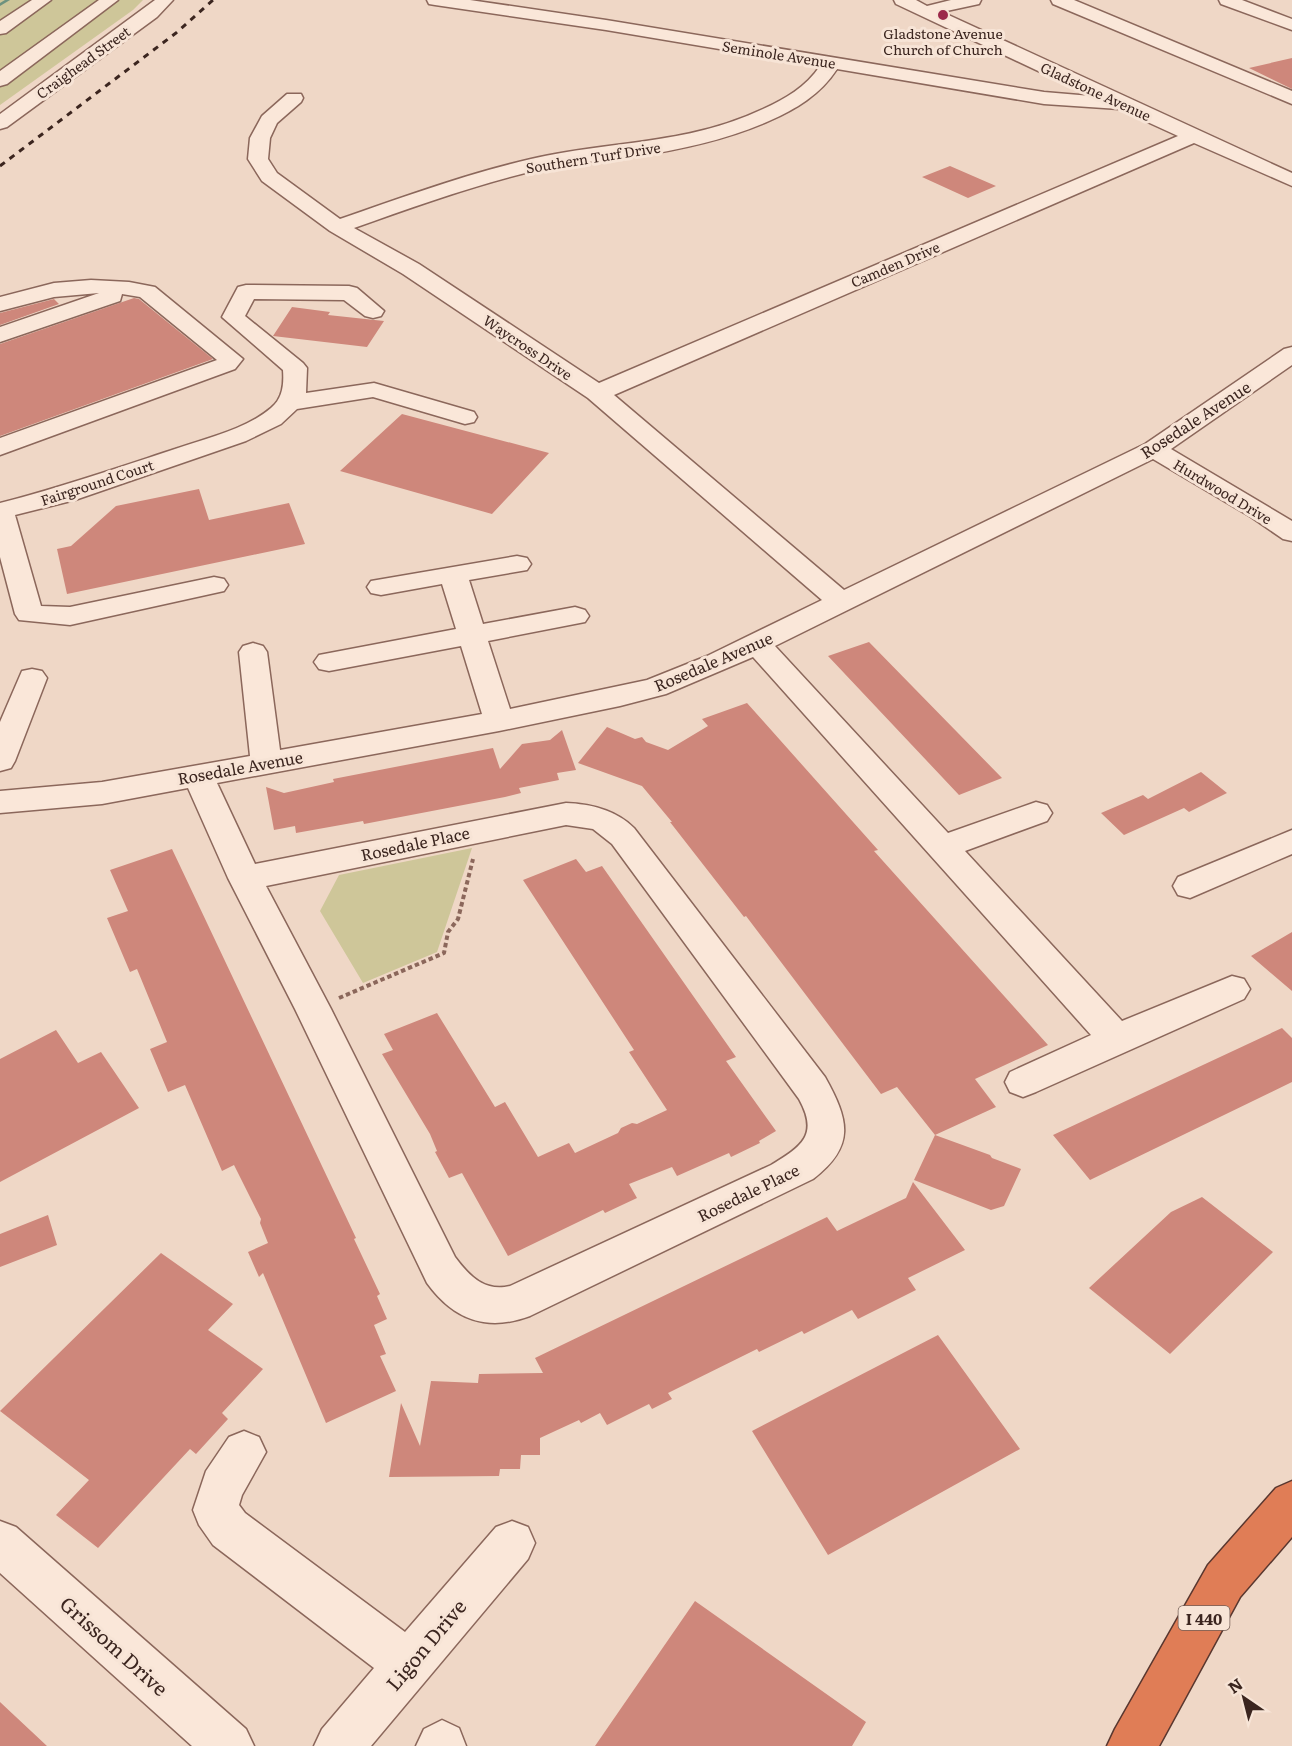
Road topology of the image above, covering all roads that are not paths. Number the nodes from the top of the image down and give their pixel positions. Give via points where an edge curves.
1 (43, 0) edge
2 (110, 0) edge
3 (165, 0) edge
4 (435, 0) edge
5 (564, 0) edge
6 (902, 0) edge
7 (973, 0) edge
8 (1059, 0) edge
9 (1227, 0) edge
10 (926, 10) junction
11 (606, 25) junction
12 (1292, 26) edge
13 (0, 29) edge
14 (891, 54) dead end
15 (832, 62) junction
16 (922, 77) junction
17 (0, 80) edge
18 (294, 98) dead end
19 (1292, 98) edge
20 (1123, 105) junction
21 (0, 123) edge
22 (1194, 136) junction
23 (1292, 157) edge
24 (1266, 168) junction
25 (1292, 180) edge
26 (338, 227) junction
27 (133, 289) junction
28 (0, 304) edge
29 (373, 311) dead end
30 (0, 335) edge
31 (1292, 354) edge
32 (597, 393) junction
33 (290, 403) junction
34 (465, 417) dead end
35 (0, 447) edge
36 (1154, 449) junction
37 (1, 511) edge
38 (1292, 533) edge
39 (518, 564) dead end
40 (453, 574) junction
41 (214, 585) dead end
42 (381, 587) dead end
43 (842, 603) junction
44 (575, 616) dead end
45 (472, 636) junction
46 (757, 644) junction
47 (253, 652) dead end
48 (329, 662) dead end
49 (32, 678) dead end
50 (499, 721) junction
51 (0, 761) edge
52 (266, 762) junction
53 (198, 776) junction
54 (0, 802) edge
55 (1036, 813) dead end
56 (1292, 841) edge
57 (942, 847) junction
58 (245, 878) junction
59 (1190, 886) dead end
60 (1232, 988) dead end
61 (1117, 1039) junction
62 (1023, 1082) dead end
63 (244, 1452) dead end
64 (1292, 1503) edge
65 (0, 1543) edge
66 (512, 1543) dead end
67 (408, 1664) junction
68 (229, 1746) edge
69 (339, 1746) edge
70 (1132, 1746) edge

1 - 13 street
2 - 17 street
3 - 21 street, Craighead Street
4 - 11 street, Seminole Avenue
5 - 11 street
6 - 10 street, Gladstone Avenue
7 - 10 street
8 - 19 street
9 - 12 street
10 - 20 street, Gladstone Avenue
11 - 15 street, Seminole Avenue
14 - 16 street via 936,65
15 - 16 street, Seminole Avenue
15 - 26 street, Southern Turf Drive via 820,81 790,104 745,125 704,138 536,164 429,194
16 - 20 street, Seminole Avenue via 1044,98
18 - 26 street, Waycross Drive via 269,120 260,138 258,159 270,177
20 - 22 street, Gladstone Avenue
22 - 24 street, Gladstone Avenue
22 - 32 street, Camden Drive
23 - 24 street
24 - 25 street, Gladstone Avenue
26 - 32 street, Waycross Drive via 411,269
27 - 28 street via 53,289
27 - 30 street
27 - 35 street via 158,299 231,359 227,364
29 - 33 street via 349,293 246,292 233,316 295,368 297,385
31 - 36 street, Rosedale Avenue
32 - 43 street, Waycross Drive
33 - 34 street via 374,390
33 - 37 street, Fairground Court via 265,424 237,436 66,495
36 - 38 street, Hurdwood Drive
36 - 43 street, Rosedale Avenue
37 - 41 street via 29,614 70,616
39 - 40 street
40 - 42 street
40 - 45 street
43 - 46 street, Rosedale Avenue
44 - 45 street
45 - 48 street
45 - 50 street
46 - 50 street, Rosedale Avenue via 656,687
46 - 57 street
47 - 52 street
49 - 51 street
50 - 52 street, Rosedale Avenue
52 - 53 street, Rosedale Avenue
53 - 54 street, Rosedale Avenue via 102,793
53 - 58 street, Rosedale Place
55 - 57 street
56 - 59 street
57 - 61 street
58 - 58 street, Rosedale Place via 566,814 600,818 615,827 823,1105 828,1118 822,1145 804,1165 785,1176 516,1303 486,1307 459,1292 441,1270
60 - 61 street
61 - 62 street
63 - 67 street via 222,1486 215,1510 229,1529
64 - 70 highway, I 440 via 1224,1581
65 - 68 street, Grissom Drive
66 - 67 street, Ligon Drive
67 - 69 street, Ligon Drive

